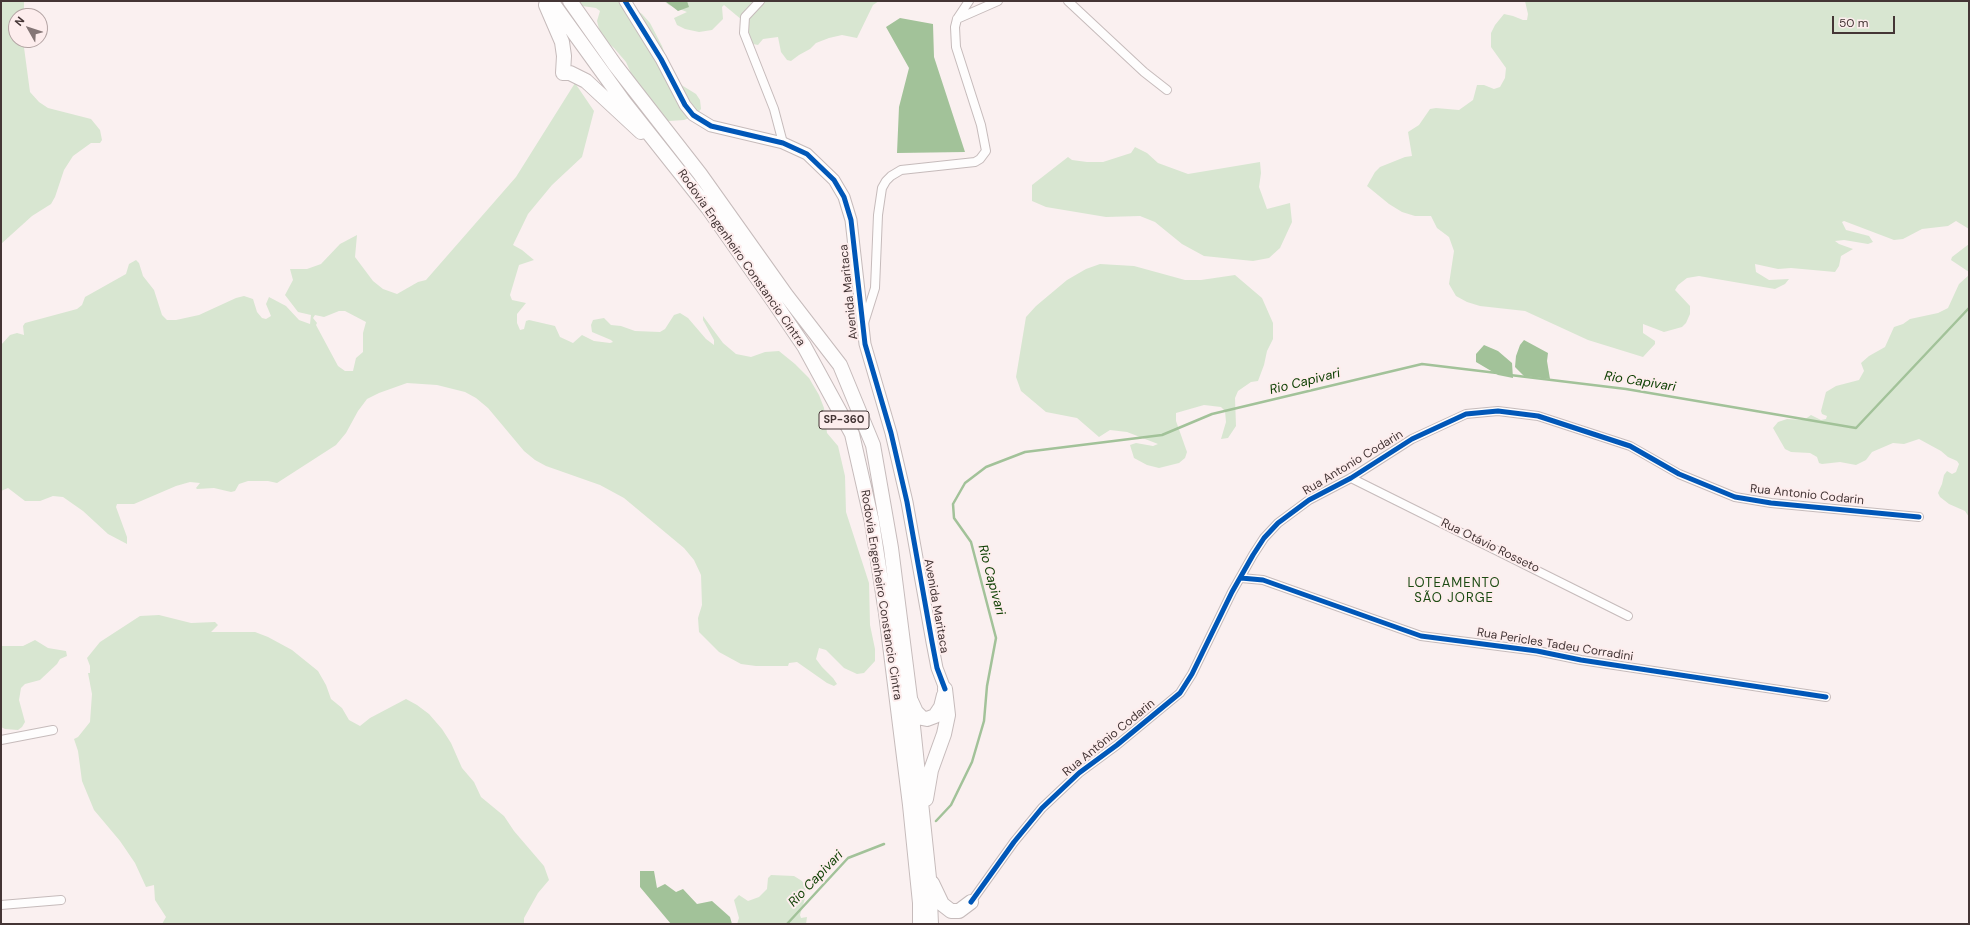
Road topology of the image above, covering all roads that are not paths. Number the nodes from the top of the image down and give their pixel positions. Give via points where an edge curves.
1 (544, 1) edge
2 (551, 1) edge
3 (570, 1) edge
4 (625, 1) edge
5 (760, 1) edge
6 (970, 1) edge
7 (998, 1) edge
8 (1068, 1) edge
9 (957, 19) junction
10 (1166, 90) dead end
11 (783, 143) junction
12 (662, 149) junction
13 (863, 324) junction
14 (1351, 478) junction
15 (1919, 517) dead end
16 (1241, 578) junction
17 (1628, 616) dead end
18 (945, 689) junction
19 (1826, 697) dead end
20 (910, 698) junction
21 (53, 730) dead end
22 (1, 740) edge
23 (924, 826) junction
24 (929, 878) junction
25 (62, 900) dead end
26 (971, 902) junction
27 (1, 905) edge
28 (920, 924) edge
29 (931, 924) edge
30 (954, 924) edge

1 - 12 highway via 562,42 563,73 586,82 627,122
2 - 12 highway, Rodovia Engenheiro Constancio Cintra / SP-360 via 624,102
3 - 20 highway, Rodovia Engenheiro Constancio Cintra / SP-360 via 840,365 873,445 891,548
4 - 11 street, Avenida Maritaca via 693,115 710,126
5 - 11 street via 745,17 744,33 774,109
6 - 9 street
7 - 9 street
8 - 10 street
9 - 13 street via 956,47 981,125 986,151 975,162 900,170 886,181 882,188 879,209 874,288
11 - 13 street, Avenida Maritaca via 812,159 834,180 844,197 851,220
12 - 28 highway, Rodovia Engenheiro Constancio Cintra / SP-360 via 708,208 804,346 852,434 872,522 886,613 910,805
13 - 18 street, Avenida Maritaca via 865,344 891,433 907,502 937,668
14 - 15 street, Rua Antonio Codarin via 1412,439 1466,414 1498,411 1538,416 1630,446 1679,474 1735,497 1771,504
14 - 16 street, Rua Antonio Codarin via 1309,500 1278,523 1264,538
14 - 17 street, Rua Otávio Rosseto
16 - 19 street, Rua Pericles Tadeu Corradini via 1263,580 1421,636 1537,651
16 - 26 street, Rua Antônio Codarin via 1180,693 1079,773 1042,808
18 - 20 highway via 936,716 927,719 916,712
18 - 23 highway via 948,715 931,770
20 - 23 highway, Rodovia Engenheiro Constancio Cintra / SP-360
21 - 22 street
23 - 24 highway, Rodovia Engenheiro Constancio Cintra / SP-360
24 - 26 highway via 942,904 951,911 959,911
24 - 29 highway, Rodovia Engenheiro Constancio Cintra / SP-360
25 - 27 street
26 - 30 highway

